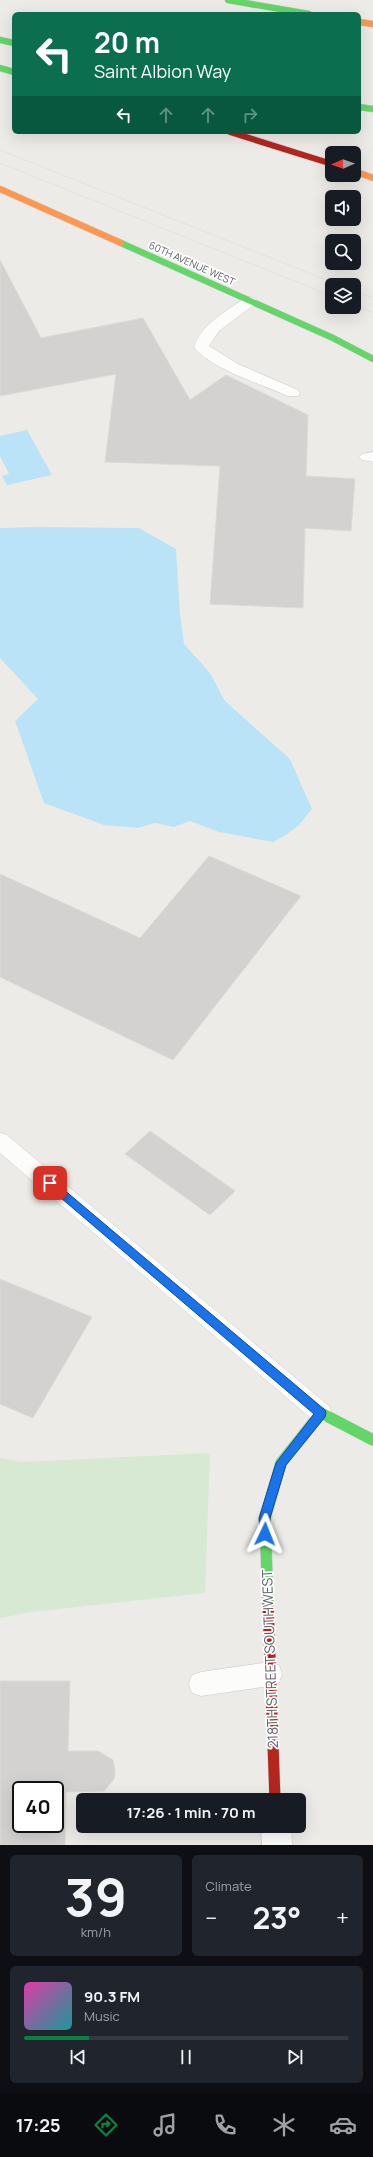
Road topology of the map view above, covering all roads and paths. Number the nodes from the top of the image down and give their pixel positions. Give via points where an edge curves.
1 (228, 0) edge
2 (297, 12) edge
3 (361, 22) edge
4 (373, 24) edge
5 (0, 40) edge
6 (12, 43) edge
7 (0, 68) edge
8 (12, 71) edge
9 (361, 107) edge
10 (373, 109) edge
11 (236, 134) edge
12 (325, 162) edge
13 (361, 174) edge
14 (373, 178) edge
15 (0, 190) edge
16 (250, 301) junction
17 (373, 359) edge
18 (293, 393) dead end
19 (0, 1141) edge
20 (321, 1413) junction
21 (373, 1440) edge
22 (270, 1674) junction
23 (201, 1684) dead end
24 (275, 1793) edge
25 (276, 1833) edge
26 (277, 1845) edge

1 - 2 main road
3 - 4 main road
5 - 6 main road
7 - 8 main road
9 - 10 main road
11 - 12 main road
13 - 14 main road
15 - 16 main road, 60TH AVENUE WEST
16 - 17 main road, 60TH AVENUE WEST
16 - 18 lane via 223,320 203,341 201,347 229,364
19 - 20 lane
20 - 21 main road
20 - 22 main road, 218TH STREET SOUTHWEST via 281,1463 265,1518
22 - 23 lane
22 - 24 main road, 218TH STREET SOUTHWEST
25 - 26 street

